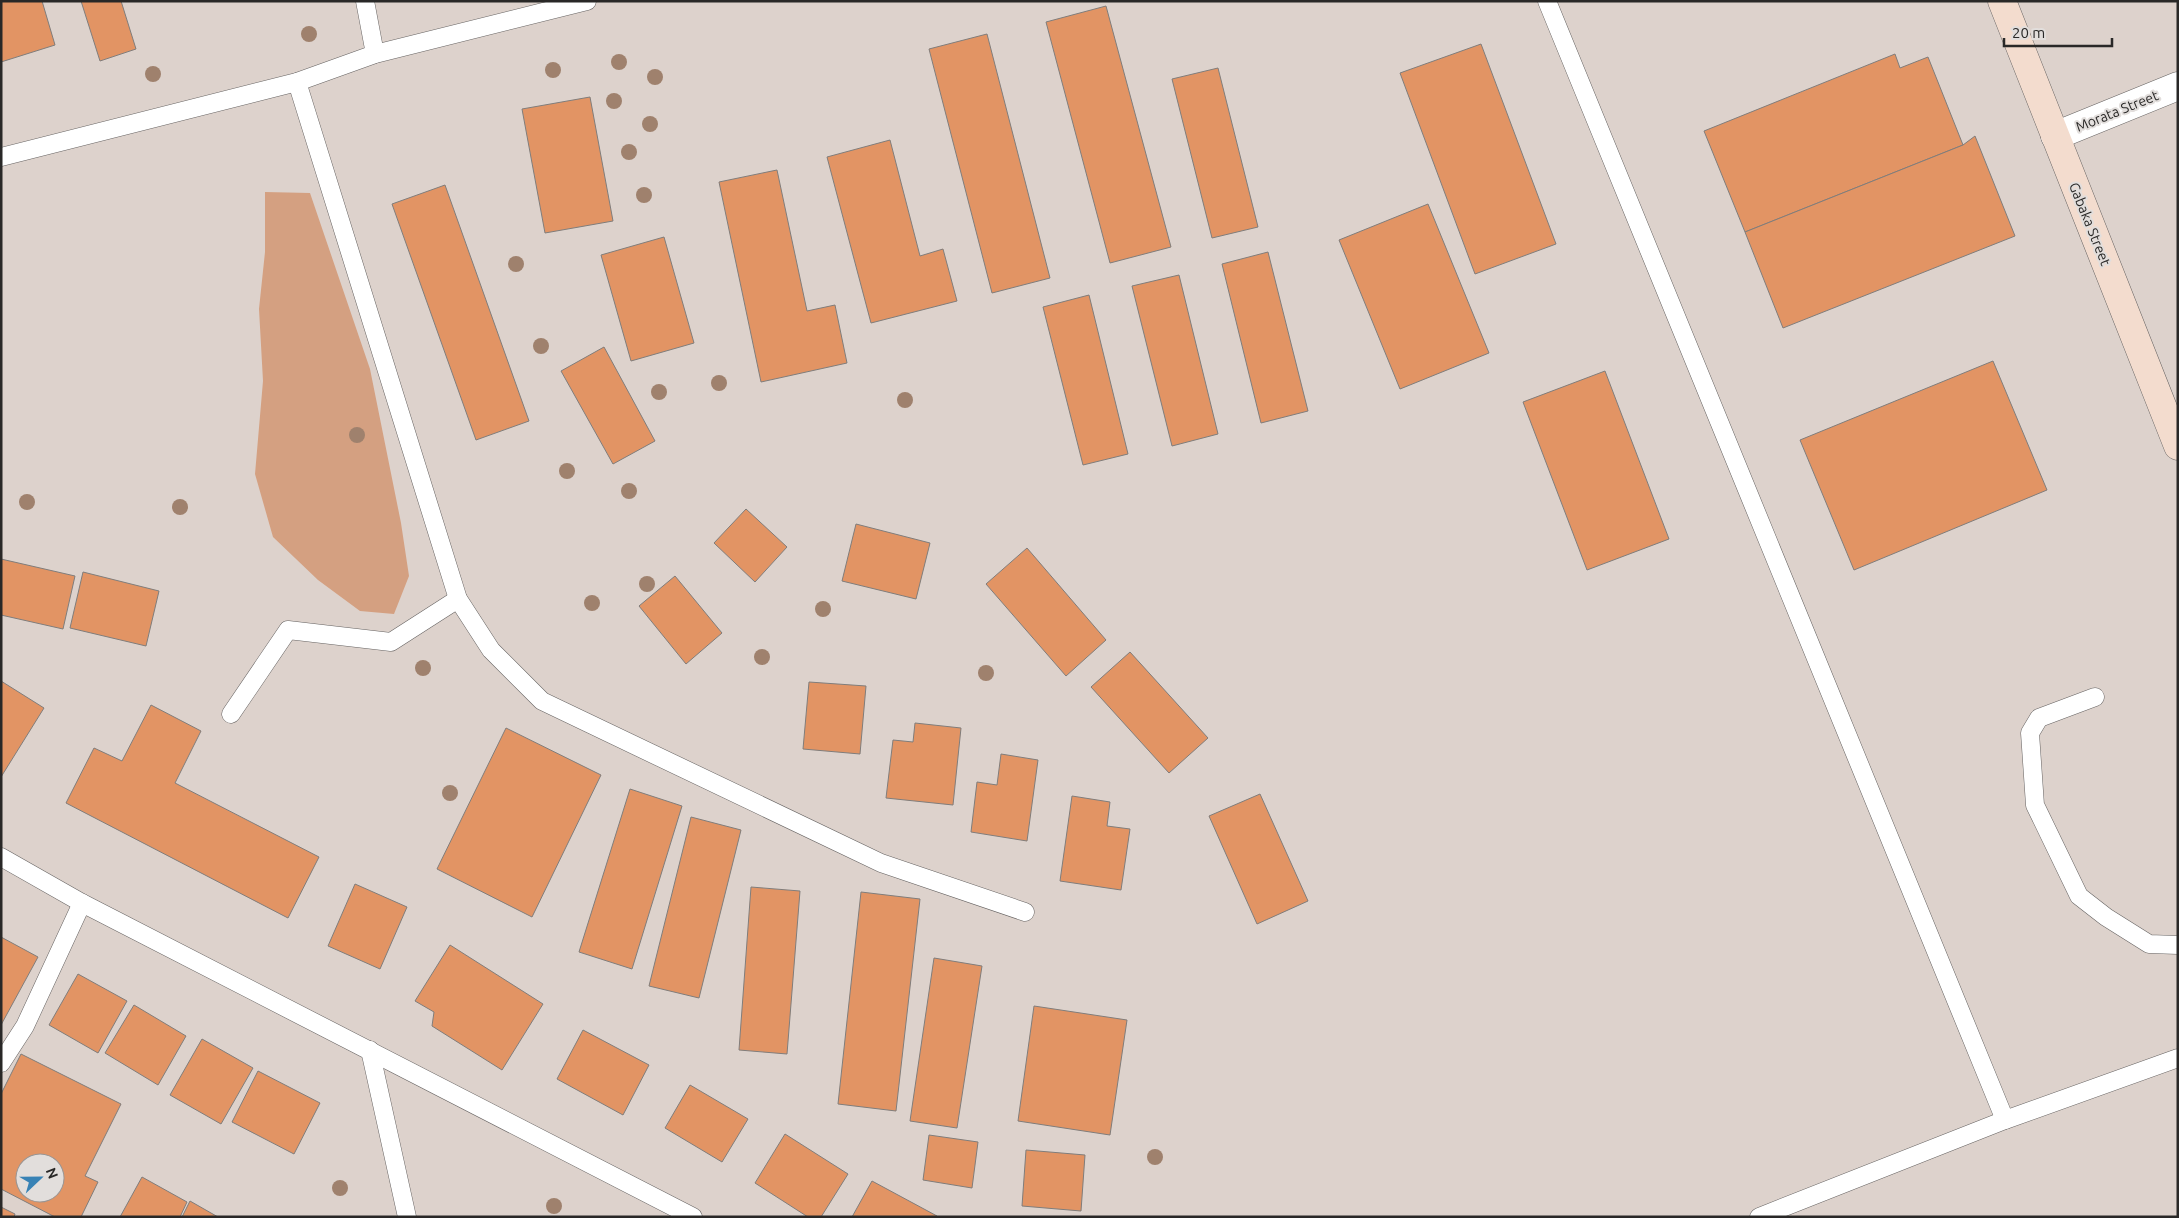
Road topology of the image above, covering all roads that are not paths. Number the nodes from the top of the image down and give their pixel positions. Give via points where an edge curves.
1 (365, 1) edge
2 (587, 1) edge
3 (1547, 1) edge
4 (2002, 1) edge
5 (375, 54) junction
6 (297, 82) junction
7 (2178, 86) edge
8 (2055, 136) junction
9 (1, 157) edge
10 (2178, 446) edge
11 (458, 599) junction
12 (2095, 697) dead end
13 (231, 714) dead end
14 (1, 857) edge
15 (82, 903) junction
16 (1025, 912) dead end
17 (2178, 945) edge
18 (370, 1050) junction
19 (2178, 1058) edge
20 (1, 1063) edge
21 (2005, 1120) junction
22 (407, 1217) edge
23 (693, 1217) edge
24 (1759, 1217) edge

1 - 5 lane
2 - 5 lane
3 - 21 lane
4 - 8 street, Gabaka Street
5 - 6 lane
6 - 9 lane
6 - 11 lane
7 - 8 street, Morata Street
8 - 10 street, Gabaka Street
11 - 13 lane via 391,642 288,630
11 - 16 lane via 491,650 542,701 881,863
12 - 17 lane via 2039,718 2030,733 2036,805 2079,896 2150,944
14 - 15 lane
15 - 18 lane
15 - 20 lane via 25,1026
18 - 22 lane
18 - 23 lane
19 - 21 lane
21 - 24 lane

